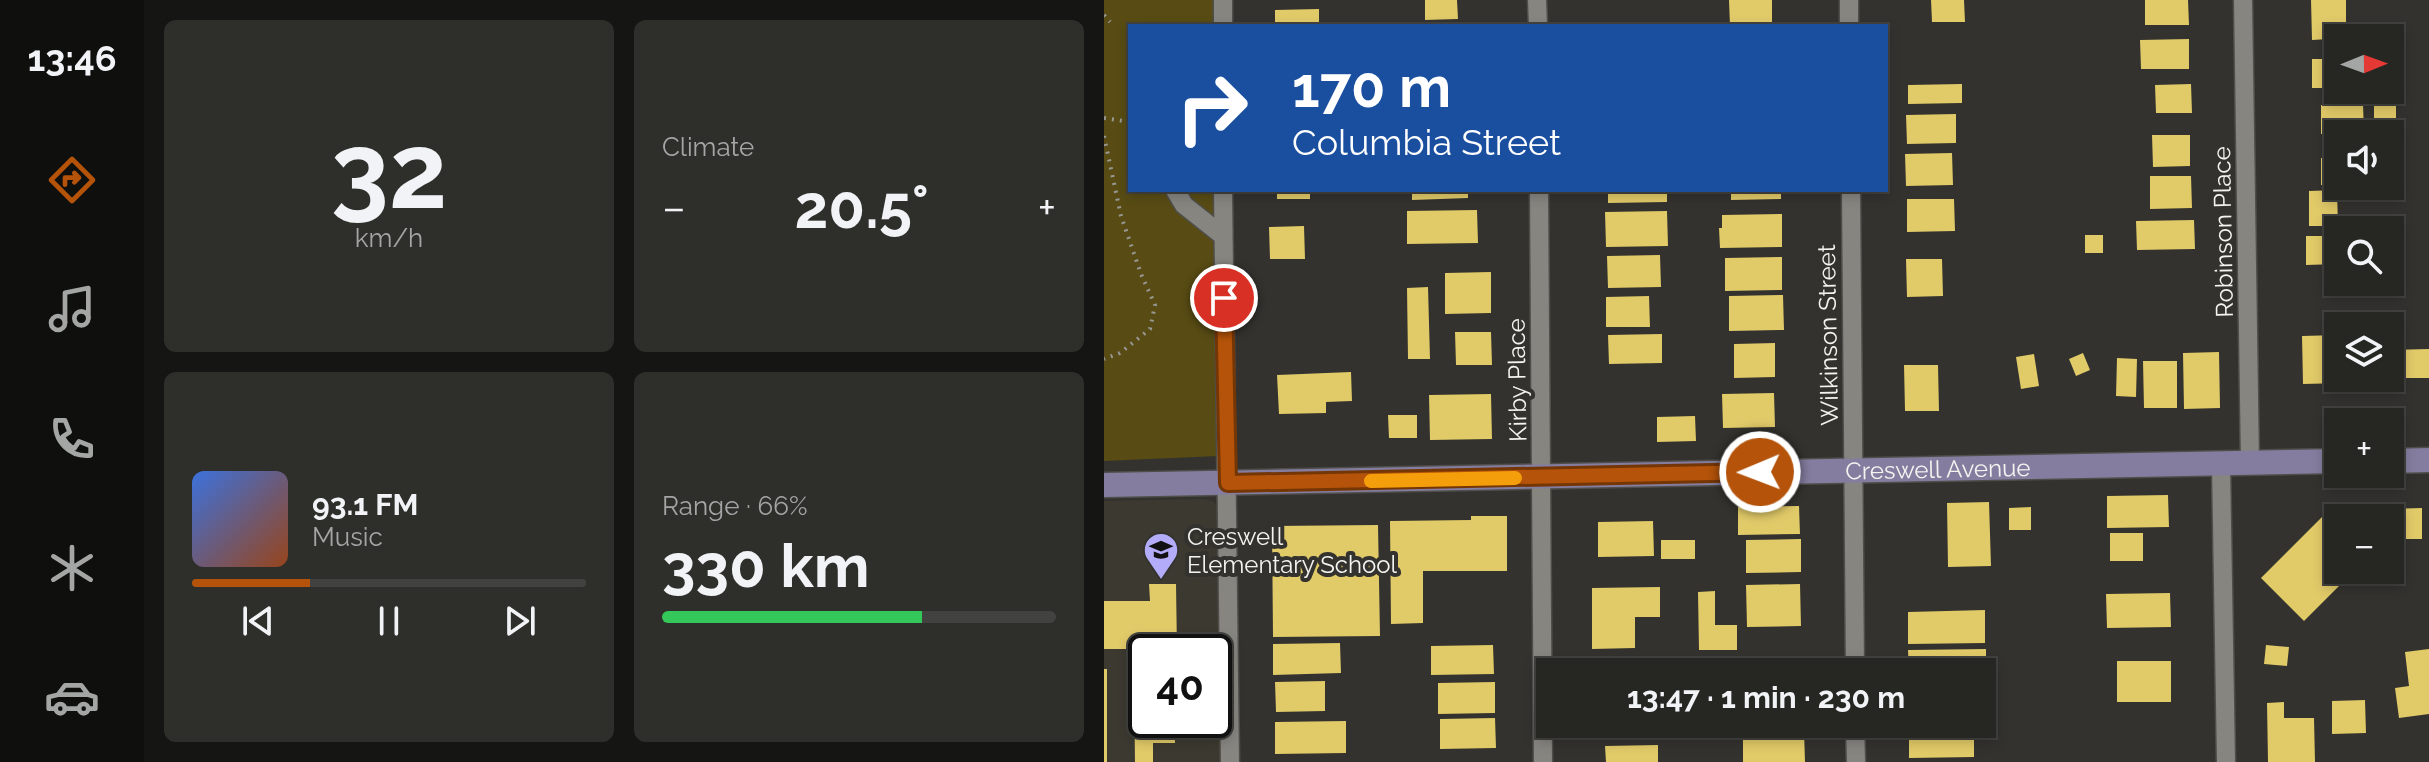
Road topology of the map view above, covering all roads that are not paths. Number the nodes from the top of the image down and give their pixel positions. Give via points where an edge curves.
1 (1223, 0) edge
2 (1537, 0) edge
3 (1849, 0) edge
4 (2243, 0) edge
5 (1223, 24) edge
6 (1538, 24) edge
7 (1849, 24) edge
8 (1176, 192) edge
9 (1223, 192) edge
10 (1539, 192) edge
11 (1851, 192) edge
12 (1223, 236) junction
13 (2429, 460) edge
14 (2324, 461) edge
15 (2404, 461) edge
16 (2250, 463) junction
17 (2221, 464) junction
18 (1854, 470) junction
19 (1542, 477) junction
20 (1228, 483) junction
21 (1104, 485) edge
22 (1855, 658) edge
23 (1855, 738) edge
24 (1230, 762) edge
25 (1543, 762) edge
26 (1856, 762) edge
27 (2226, 762) edge

1 - 5 street
2 - 6 street
3 - 7 street
4 - 16 street, Robinson Place
8 - 12 street via 1184,205
9 - 12 street
10 - 19 street, Kirby Place
11 - 18 street, Wilkinson Street
12 - 20 street
13 - 15 street
14 - 16 street, Creswell Avenue
16 - 17 street, Creswell Avenue
17 - 18 street, Creswell Avenue
17 - 27 street
18 - 19 street, Creswell Avenue
18 - 22 street, Wilkinson Street
19 - 20 street, Creswell Avenue
19 - 25 street, Kirby Place
20 - 21 street, Creswell Avenue
20 - 24 street
23 - 26 street

